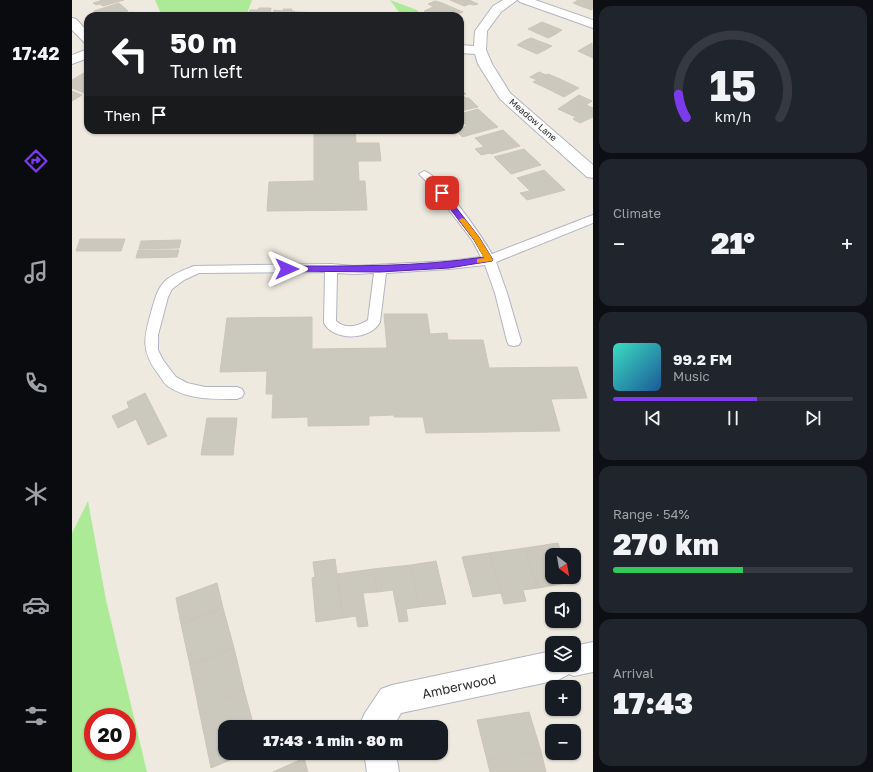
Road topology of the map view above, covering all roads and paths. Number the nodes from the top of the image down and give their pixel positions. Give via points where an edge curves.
1 (511, 0) edge
2 (524, 0) edge
3 (72, 22) edge
4 (593, 24) edge
5 (84, 36) edge
6 (464, 49) edge
7 (480, 50) junction
8 (84, 55) edge
9 (72, 60) edge
10 (593, 173) edge
11 (424, 174) dead end
12 (593, 219) edge
13 (489, 260) junction
14 (331, 268) junction
15 (380, 270) junction
16 (514, 341) dead end
17 (236, 393) dead end
18 (593, 657) edge
19 (581, 660) edge
20 (545, 668) edge
21 (379, 720) edge
22 (381, 760) edge
23 (384, 772) edge

1 - 7 street, Meadow Lane via 497,9 481,31
2 - 4 street
3 - 5 street
6 - 7 street
7 - 10 street, Meadow Lane via 485,64 505,96
8 - 9 street
11 - 13 lane via 477,238
12 - 13 lane
13 - 15 lane
13 - 16 lane
14 - 15 lane
14 - 15 lane via 330,323 334,328 348,332 365,328 374,322
14 - 17 lane via 198,270 174,281 164,290 152,332 151,354 159,367 173,383 190,391
18 - 19 street
20 - 21 street, Amberwood via 392,700
22 - 23 street

